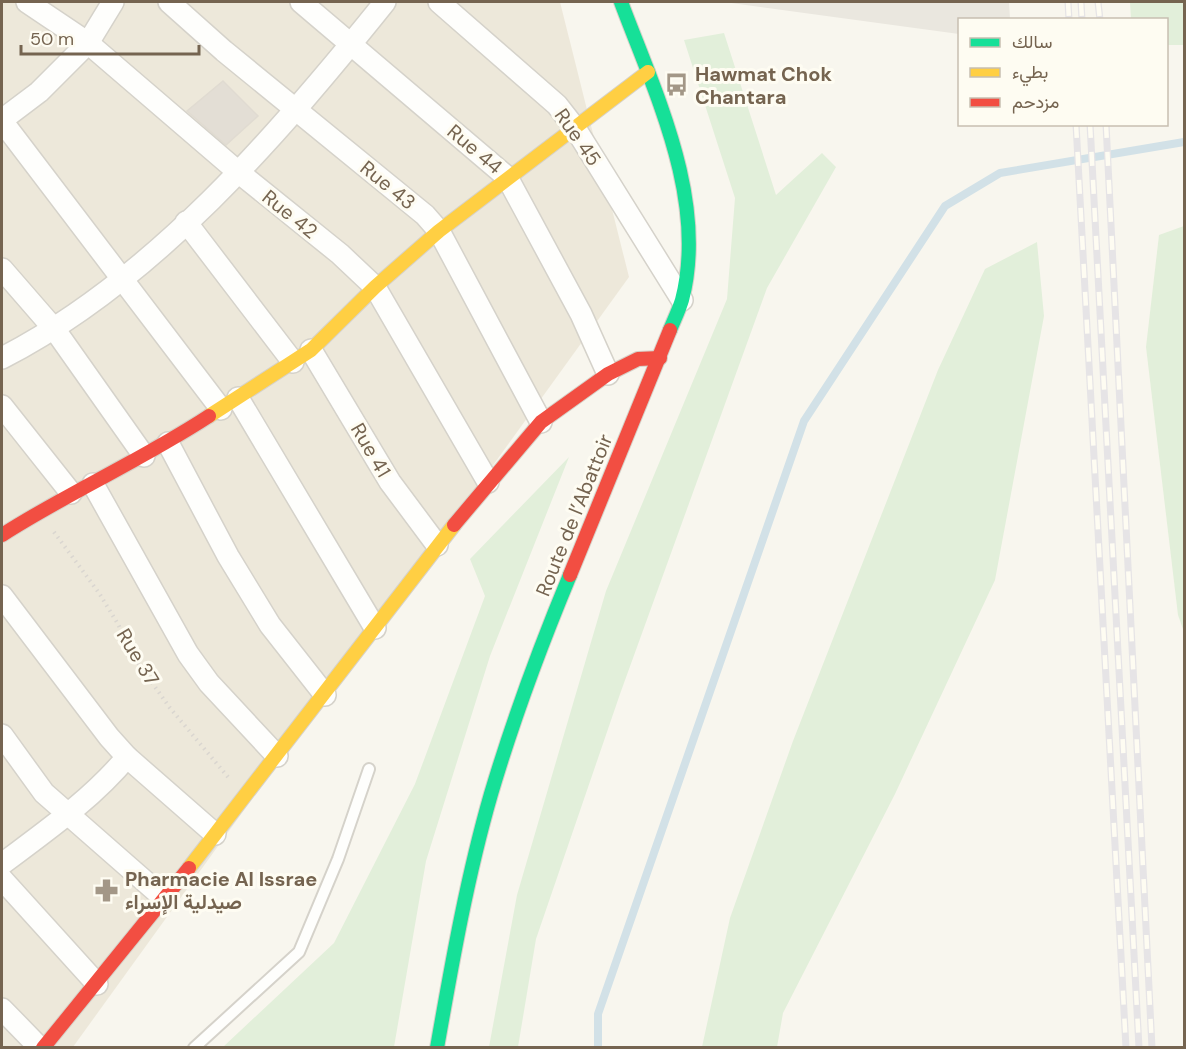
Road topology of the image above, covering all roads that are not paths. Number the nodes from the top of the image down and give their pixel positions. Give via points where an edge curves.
1 (27, 2) edge
2 (113, 2) edge
3 (170, 2) edge
4 (301, 2) edge
5 (385, 2) edge
6 (439, 2) edge
7 (621, 2) edge
8 (88, 43) junction
9 (350, 45) junction
10 (648, 72) junction
11 (294, 108) junction
12 (2, 120) edge
13 (575, 129) junction
14 (237, 171) junction
15 (507, 177) junction
16 (186, 222) junction
17 (440, 231) junction
18 (2, 269) edge
19 (123, 280) junction
20 (375, 287) junction
21 (682, 300) junction
22 (55, 330) junction
23 (311, 350) junction
24 (2, 358) edge
25 (660, 358) junction
26 (293, 362) junction
27 (608, 374) junction
28 (230, 404) junction
29 (2, 406) edge
30 (541, 423) junction
31 (168, 443) junction
32 (144, 456) junction
33 (488, 482) junction
34 (93, 484) junction
35 (71, 494) junction
36 (2, 535) edge
37 (437, 545) junction
38 (2, 596) edge
39 (375, 628) junction
40 (325, 695) junction
41 (2, 735) edge
42 (277, 756) junction
43 (127, 757) junction
44 (369, 769) dead end
45 (67, 816) junction
46 (215, 834) junction
47 (2, 864) edge
48 (2, 879) edge
49 (165, 899) junction
50 (97, 984) junction
51 (2, 1009) edge
52 (41, 1047) edge
53 (194, 1047) edge
54 (437, 1047) edge

1 - 8 street, Rue 42
2 - 8 street
3 - 11 street, Rue 43
4 - 9 street, Rue 44
5 - 9 street
6 - 13 street, Rue 45 via 549,98
7 - 10 street, Route de l’Abattoir
8 - 12 street via 39,92
8 - 14 street, Rue 42
9 - 11 street
9 - 15 street, Rue 44
10 - 13 street
10 - 21 street, Route de l’Abattoir via 685,198 688,250
11 - 14 street
11 - 17 street, Rue 43
12 - 19 street
13 - 15 street
13 - 21 street, Rue 45
14 - 16 street
14 - 20 street, Rue 42
15 - 17 street
15 - 27 street, Rue 44 via 581,314
16 - 19 street
16 - 26 street
17 - 20 street
17 - 30 street, Rue 43
18 - 22 street
19 - 22 street
19 - 28 street
20 - 23 street
20 - 33 street, Rue 42
21 - 25 street, Route de l’Abattoir
22 - 24 street
22 - 32 street
23 - 26 street
23 - 37 street, Rue 41 via 390,482
25 - 27 street via 638,359
25 - 54 street, Route de l’Abattoir via 547,633 492,794 460,923
26 - 28 street
27 - 30 street
28 - 31 street
28 - 39 street
29 - 35 street
30 - 33 street
31 - 32 street
31 - 40 street via 270,625
32 - 34 street
33 - 37 street
34 - 35 street
34 - 42 street via 188,654 209,683
35 - 36 street
37 - 39 street
38 - 43 street
39 - 40 street
40 - 42 street
41 - 45 street via 44,793
42 - 46 street
43 - 45 street via 112,776
43 - 46 street
44 - 53 lane via 338,859 299,952
45 - 47 street
45 - 49 street
46 - 49 street
48 - 50 street
49 - 50 street
50 - 52 street
51 - 52 street

